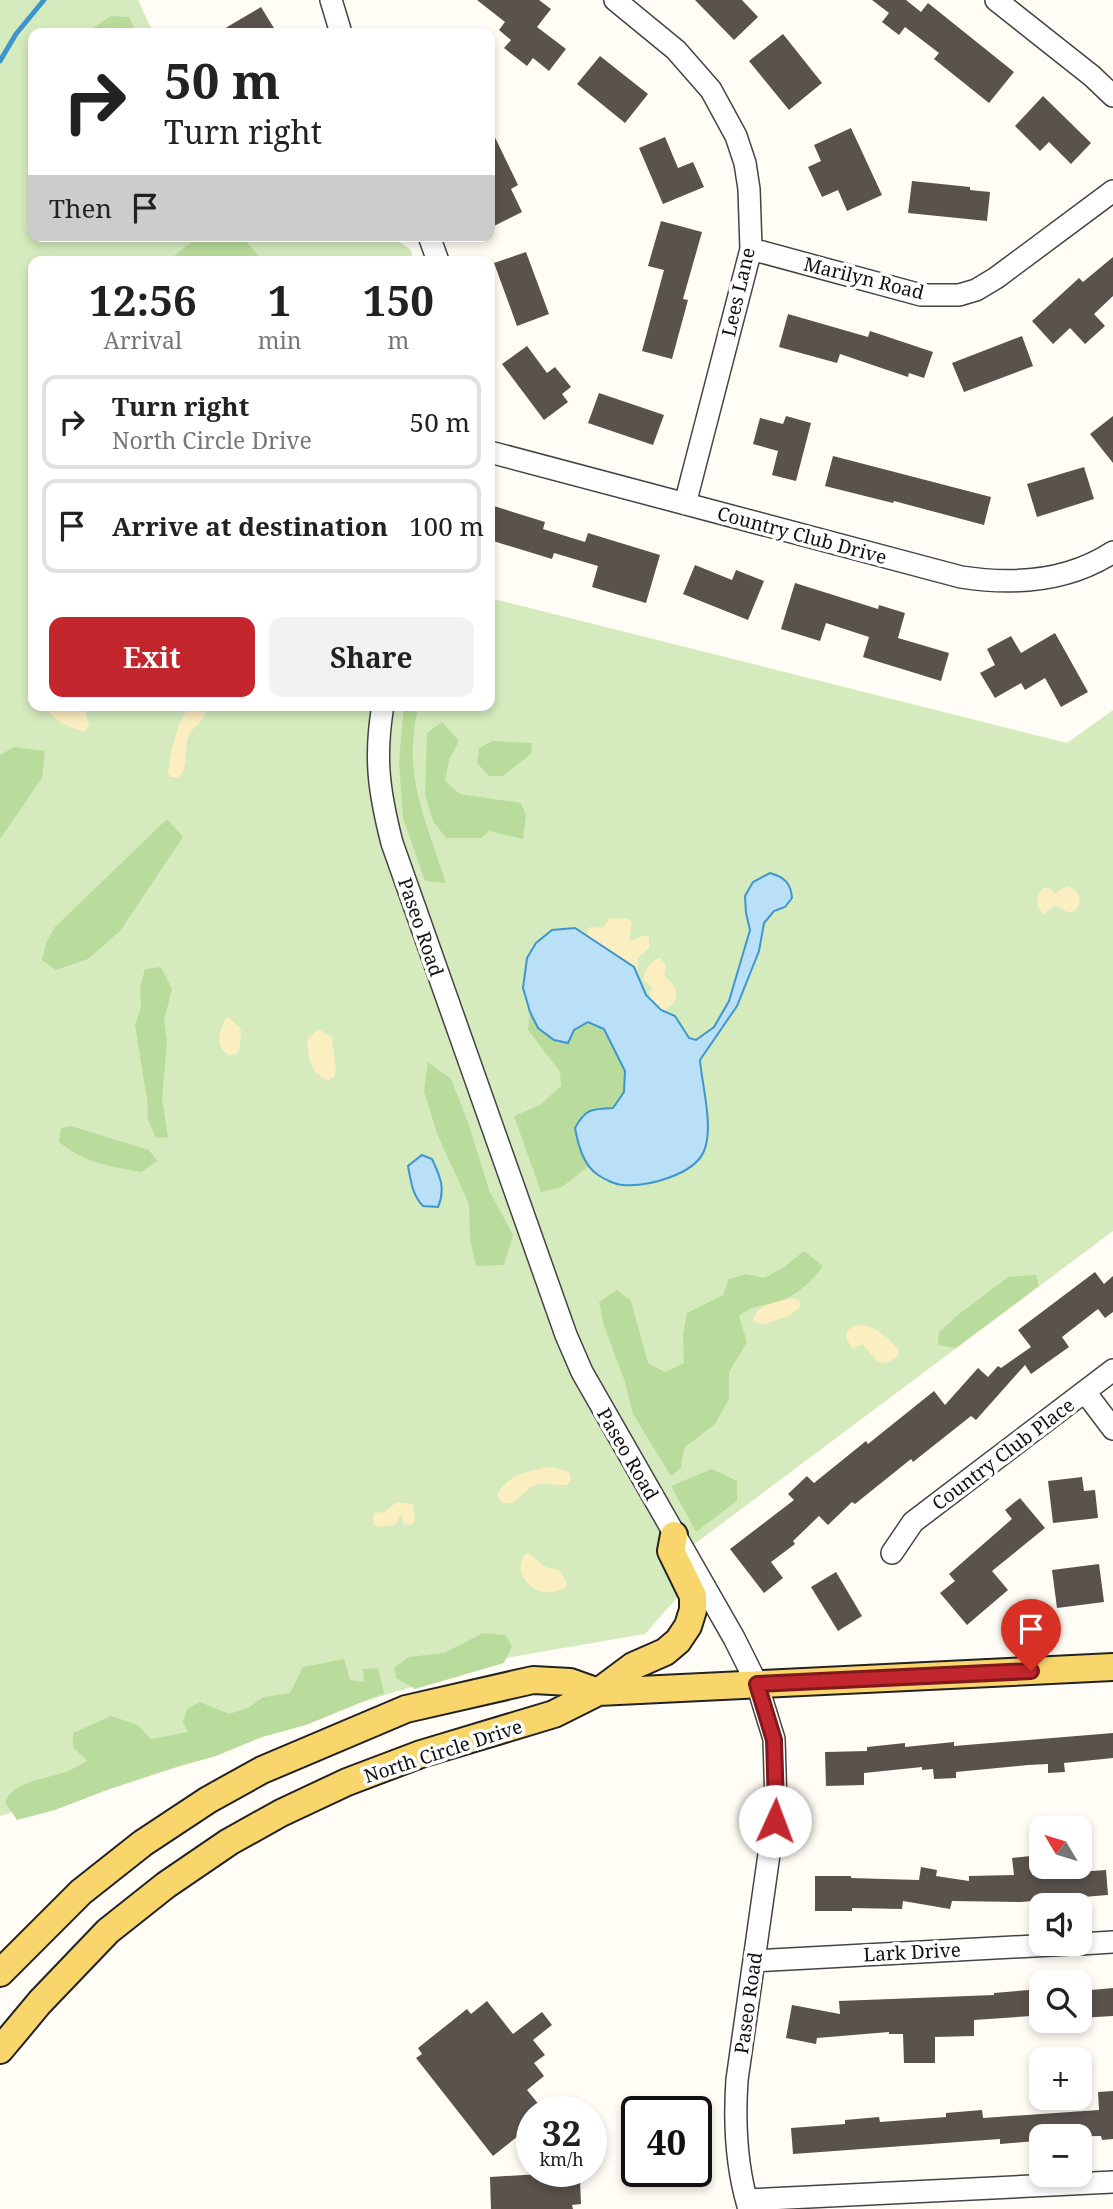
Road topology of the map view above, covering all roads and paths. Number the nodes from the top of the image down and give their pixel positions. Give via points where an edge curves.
1 (331, 0) edge
2 (615, 0) edge
3 (996, 0) edge
4 (339, 28) edge
5 (1113, 96) edge
6 (1113, 191) edge
7 (751, 249) junction
8 (495, 453) edge
9 (685, 504) junction
10 (1113, 552) edge
11 (382, 711) edge
12 (1113, 1370) edge
13 (1085, 1392) junction
14 (1113, 1429) edge
15 (674, 1535) junction
16 (892, 1553) dead end
17 (1113, 1667) edge
18 (757, 1684) junction
19 (598, 1692) junction
20 (1113, 1942) edge
21 (1092, 1943) edge
22 (1029, 1946) edge
23 (754, 1961) junction
24 (0, 1973) edge
25 (0, 2050) edge
26 (1113, 2182) edge
27 (748, 2205) edge

1 - 4 street
2 - 7 street, Lees Lane via 676,50 725,113 745,163
3 - 5 street
6 - 7 street, Marilyn Road via 996,278 959,295 922,295
7 - 9 street, Lees Lane
8 - 9 street, Country Club Drive
9 - 10 street, Country Club Drive via 986,581 1062,575
11 - 15 street, Paseo Road via 377,762 381,800 408,890 566,1335 582,1372
12 - 13 street
13 - 14 street, Country Club Place
13 - 16 street, Country Club Place via 913,1522
15 - 18 street, Paseo Road
15 - 19 main road via 670,1551 693,1596 688,1626 665,1652 633,1666
17 - 18 main road, North Circle Drive
18 - 19 main road, North Circle Drive
18 - 23 street, Paseo Road via 774,1740 776,1805
19 - 24 main road, North Circle Drive via 570,1682 533,1680 419,1706 261,1770 143,1843 81,1892
19 - 25 main road, North Circle Drive via 554,1714 421,1754 347,1782 229,1842 108,1931
20 - 21 street
22 - 23 street, Lark Drive
23 - 27 street, Paseo Road via 735,2108 736,2150
26 - 27 street

